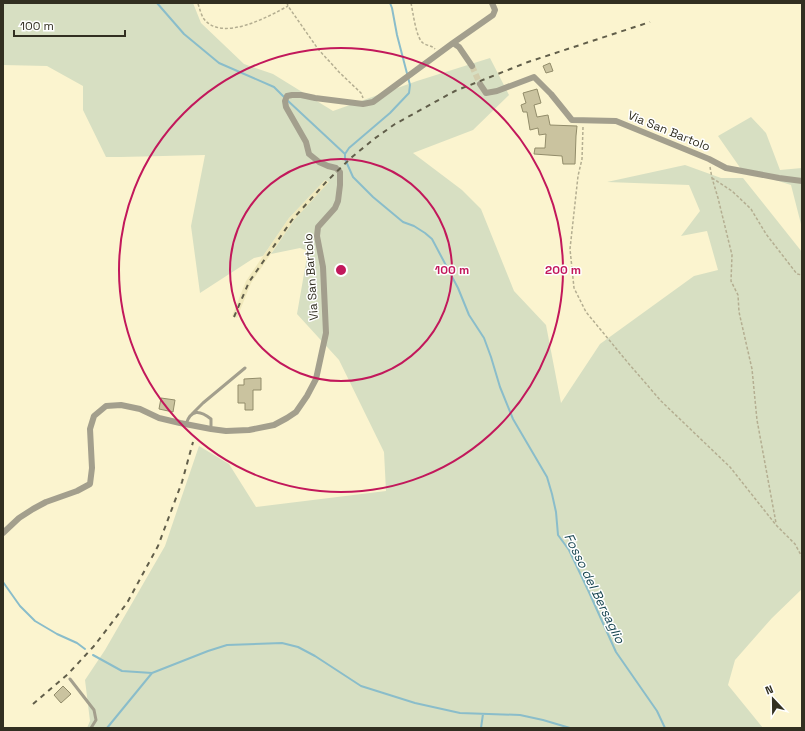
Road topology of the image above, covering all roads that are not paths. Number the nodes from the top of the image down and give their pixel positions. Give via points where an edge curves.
1 (492, 3) edge
2 (453, 43) junction
3 (472, 66) tunnel mouth
4 (480, 84) tunnel mouth
5 (802, 181) edge
6 (245, 368) dead end
7 (192, 414) junction
8 (186, 424) junction
9 (211, 429) junction
10 (3, 533) edge
11 (70, 678) dead end
12 (91, 728) edge

1 - 2 street via 495,10 493,15
2 - 3 street via 460,47
2 - 9 street, Via San Bartolo via 373,102 363,104 301,95 292,95 286,99 286,107 306,142 309,154 340,172 337,204 318,227 326,334 316,379 296,412 287,418 249,430
4 - 5 street, Via San Bartolo via 486,93 534,77 572,120 616,121 726,168
6 - 7 lane
7 - 8 lane
7 - 9 lane via 205,414 211,419
8 - 9 street, Via San Bartolo
8 - 10 street, Via San Bartolo via 160,418 140,409 121,405 106,406 94,416 90,429 90,484 33,509
11 - 12 lane via 94,710 96,720

